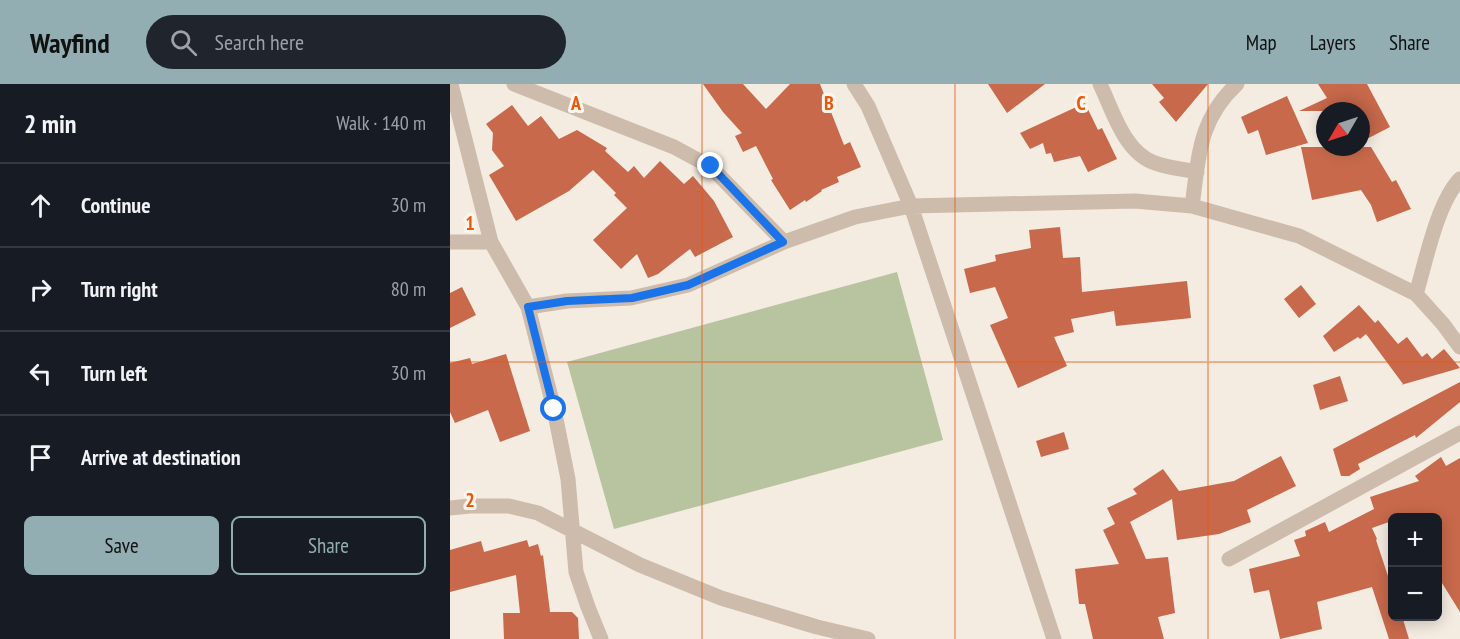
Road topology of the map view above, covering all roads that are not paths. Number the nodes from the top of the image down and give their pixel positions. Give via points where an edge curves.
1 (450, 84) edge
2 (514, 84) edge
3 (854, 84) edge
4 (1101, 84) edge
5 (1237, 84) edge
6 (1197, 172) junction
7 (1460, 179) edge
8 (911, 206) junction
9 (1192, 206) junction
10 (450, 242) edge
11 (491, 242) junction
12 (783, 242) junction
13 (1416, 294) junction
14 (528, 307) junction
15 (1460, 347) edge
16 (1460, 434) edge
17 (450, 508) edge
18 (571, 531) junction
19 (1229, 559) dead end
20 (601, 639) edge
21 (868, 639) edge
22 (1054, 639) edge

1 - 11 street
2 - 12 street via 674,147 711,166
3 - 8 street
4 - 6 street via 1126,140 1139,153 1154,163
5 - 6 street via 1222,97 1202,136
6 - 9 street
7 - 13 street via 1443,206
8 - 9 street via 1136,201
8 - 12 street via 855,217
8 - 22 street
9 - 13 street via 1299,236
10 - 11 street
11 - 14 street
12 - 14 street via 688,285 632,298
13 - 15 street
14 - 18 street via 568,479
16 - 19 street
17 - 18 street via 509,506 538,513
18 - 20 street via 576,572
18 - 21 street via 721,598

